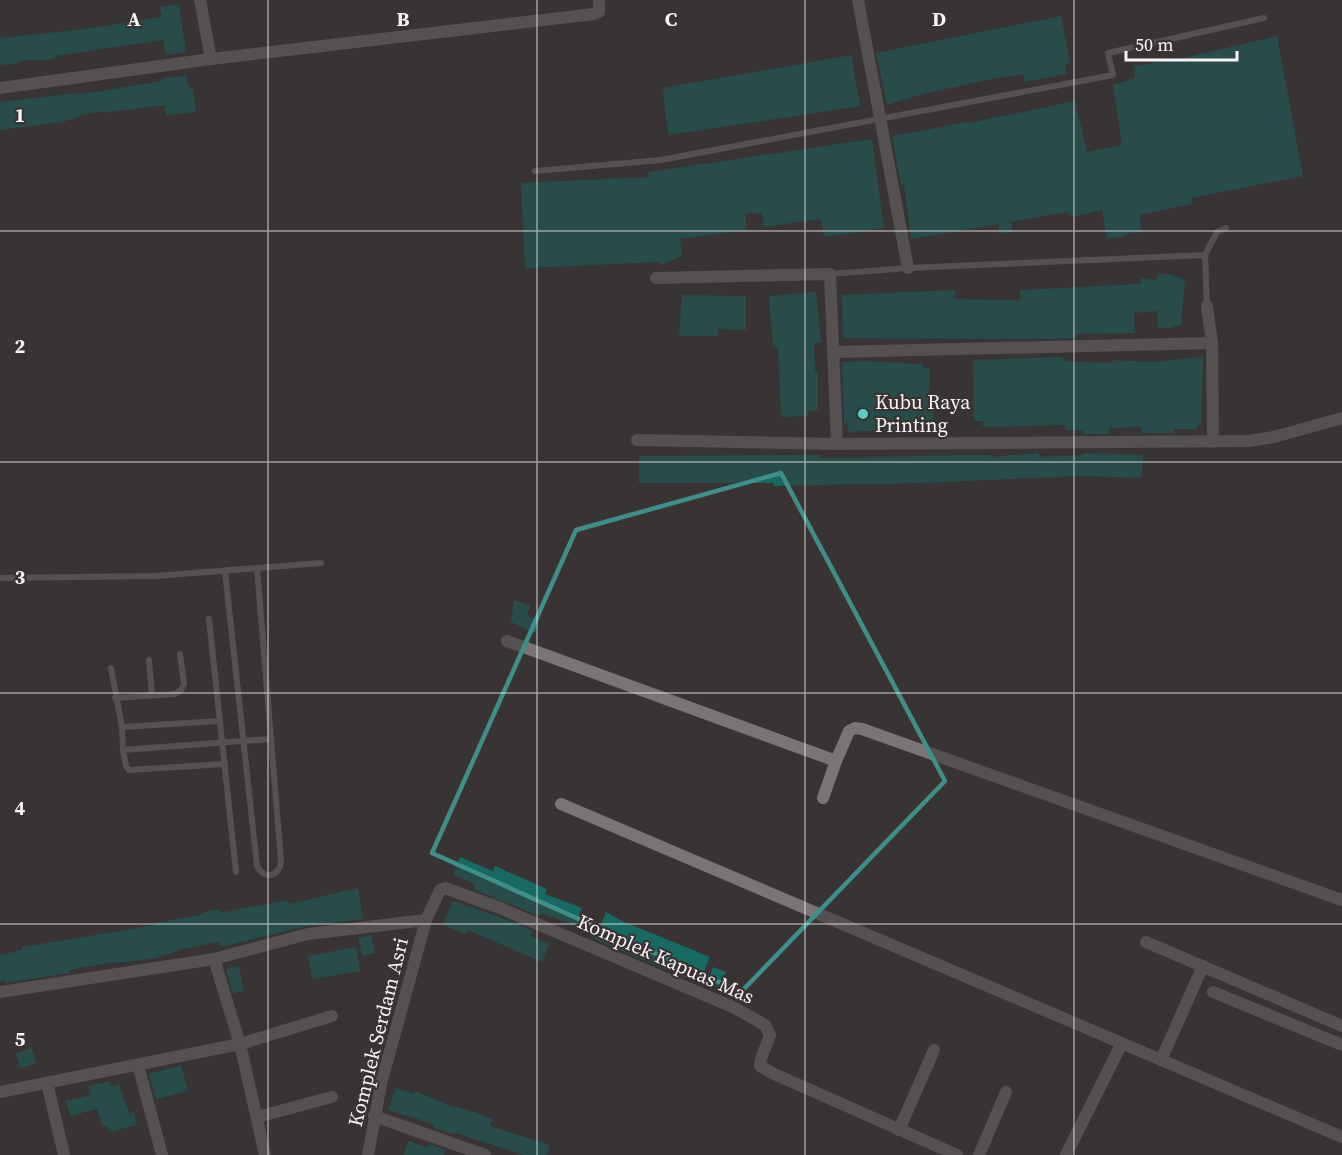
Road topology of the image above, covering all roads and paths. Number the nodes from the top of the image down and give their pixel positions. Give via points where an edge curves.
1 (200, 0) edge
2 (599, 0) edge
3 (858, 0) edge
4 (1264, 18) dead end
5 (211, 58) junction
6 (0, 87) edge
7 (880, 118) junction
8 (535, 171) dead end
9 (1226, 228) dead end
10 (1206, 255) junction
11 (908, 268) junction
12 (830, 274) junction
13 (656, 278) dead end
14 (1207, 306) joint
15 (1212, 343) junction
16 (834, 352) junction
17 (1342, 418) edge
18 (638, 440) dead end
19 (1213, 442) junction
20 (837, 444) junction
21 (321, 563) dead end
22 (257, 568) junction
23 (225, 571) junction
24 (0, 578) edge
25 (209, 619) dead end
26 (507, 641) dead end
27 (180, 654) dead end
28 (149, 660) dead end
29 (111, 668) dead end
30 (152, 695) junction
31 (115, 698) junction
32 (220, 721) junction
33 (122, 727) junction
34 (271, 739) junction
35 (243, 741) junction
36 (222, 743) junction
37 (123, 750) junction
38 (836, 761) junction
39 (225, 764) junction
40 (823, 798) dead end
41 (561, 804) dead end
42 (236, 872) dead end
43 (1342, 900) edge
44 (426, 920) junction
45 (1146, 942) dead end
46 (214, 959) junction
47 (1203, 966) junction
48 (0, 992) edge
49 (1213, 992) dead end
50 (332, 1016) dead end
51 (1342, 1026) edge
52 (1122, 1043) junction
53 (240, 1044) junction
54 (1342, 1045) edge
55 (934, 1050) dead end
56 (1161, 1060) junction
57 (138, 1065) junction
58 (46, 1083) junction
59 (0, 1092) edge
60 (1006, 1092) dead end
61 (332, 1097) dead end
62 (374, 1116) junction
63 (257, 1117) junction
64 (899, 1130) junction
65 (1342, 1137) edge
66 (64, 1155) edge
67 (162, 1155) edge
68 (265, 1155) edge
69 (368, 1155) edge
70 (485, 1155) edge
71 (957, 1155) edge
72 (979, 1155) edge
73 (1066, 1155) edge

1 - 5 street
2 - 5 street via 599,12 594,14
3 - 7 street
4 - 7 lane via 1108,53 1113,75
5 - 6 street
7 - 8 lane via 661,160
7 - 11 street
9 - 10 lane via 1217,232
10 - 11 lane
10 - 14 lane
11 - 12 lane
12 - 13 street
12 - 16 street
14 - 15 street
15 - 16 street
15 - 19 street
16 - 20 street
17 - 19 street via 1274,437
18 - 20 street
19 - 20 street
21 - 22 lane
22 - 23 lane
22 - 34 lane
23 - 24 lane
23 - 35 lane
25 - 32 lane
26 - 38 street
27 - 30 lane via 184,684 181,690
28 - 30 lane
29 - 31 lane
30 - 31 lane
31 - 33 lane
32 - 33 lane
32 - 36 lane
33 - 37 lane
34 - 35 lane
34 - 35 lane via 281,861 276,873 270,876 263,875 257,866
35 - 36 lane
36 - 37 lane
36 - 39 lane
37 - 39 lane via 129,770
38 - 40 street
38 - 43 street via 849,731 862,729
39 - 42 lane
41 - 52 street
44 - 46 street via 308,934
44 - 62 street, Komplek Serdam Asri
44 - 64 street, Komplek Kapuas Mas via 440,890 452,889 735,1008 765,1024 770,1035 760,1066
45 - 47 street
46 - 48 street
46 - 53 street
47 - 51 street
47 - 56 street
49 - 54 street
50 - 53 street
52 - 56 street
52 - 73 street
53 - 57 street
53 - 63 street
55 - 64 street
56 - 65 street
57 - 58 street
57 - 67 street
58 - 59 street
58 - 66 street
60 - 72 street
61 - 63 street
62 - 69 street, Komplek Serdam Asri
62 - 70 street
63 - 68 street
64 - 71 street, Komplek Kapuas Mas

